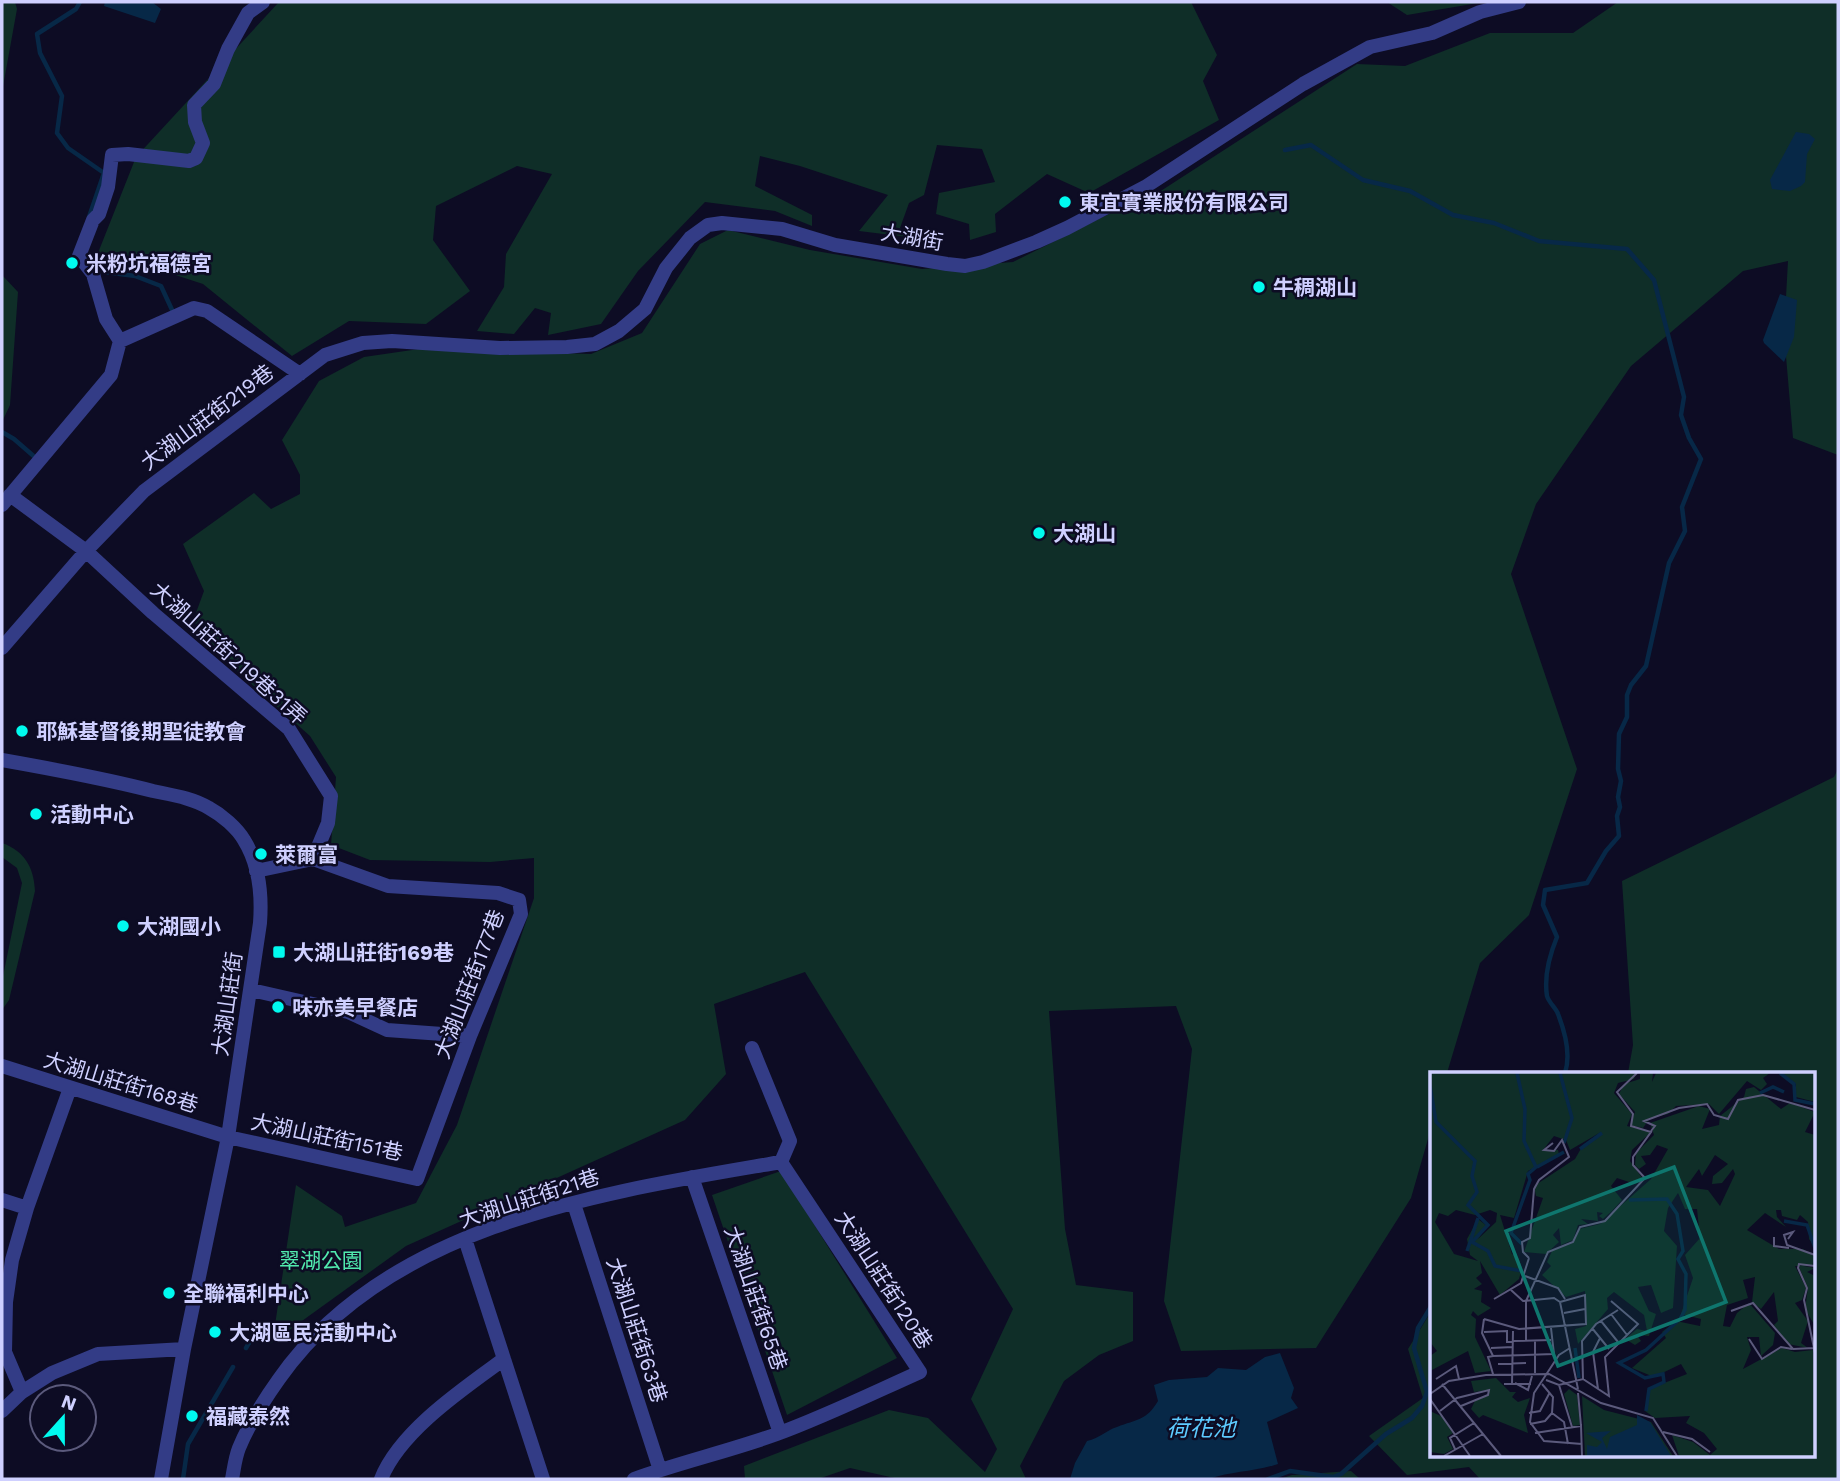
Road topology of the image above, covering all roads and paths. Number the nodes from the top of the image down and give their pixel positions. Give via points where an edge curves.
1 (263, 2) edge
2 (1518, 2) edge
3 (120, 341) junction
4 (300, 373) junction
5 (6, 500) edge
6 (86, 551) junction
7 (2, 648) edge
8 (2, 760) edge
9 (313, 859) junction
10 (256, 871) junction
11 (251, 990) junction
12 (470, 1036) junction
13 (752, 1048) dead end
14 (2, 1066) edge
15 (70, 1088) junction
16 (228, 1137) junction
17 (781, 1162) junction
18 (692, 1177) junction
19 (416, 1179) joint
20 (2, 1200) edge
21 (574, 1204) junction
22 (27, 1208) junction
23 (465, 1239) junction
24 (184, 1349) junction
25 (3, 1351) edge
26 (504, 1359) junction
27 (22, 1392) junction
28 (2, 1411) edge
29 (780, 1433) junction
30 (660, 1470) junction
31 (160, 1479) edge
32 (232, 1479) edge
33 (382, 1479) edge
34 (543, 1479) edge
35 (634, 1479) edge

1 - 3 street via 248,13 214,84 194,106 203,144 196,158 112,155 108,187 79,256 93,274 106,318
2 - 4 street, 大湖街 via 1432,33 1370,47 1145,187 1037,243 983,262 947,264 835,245 782,229 708,225 690,238 666,268 645,309 594,344 500,348 392,341 325,355
3 - 4 street, 大湖山莊街219巷 via 194,308 207,311
3 - 5 street via 111,375
4 - 6 street, 大湖山莊街219巷 via 144,491
5 - 6 street, 大湖山莊街219巷31弄
6 - 7 street, 大湖山莊街219巷
6 - 9 street, 大湖山莊街219巷31弄 via 289,729 331,796 328,823
8 - 10 street, 大湖山莊街 via 141,787 209,807 244,840
9 - 10 street
9 - 12 street, 大湖山莊街177巷 via 388,886 498,893 520,900 521,914
10 - 11 street, 大湖山莊街 via 261,920
11 - 12 street via 348,1012 387,1030
11 - 16 street, 大湖山莊街
12 - 19 street, 大湖山莊街177巷
13 - 17 street via 790,1141
14 - 15 street, 大湖山莊街168巷
15 - 16 street, 大湖山莊街168巷
15 - 22 street
16 - 19 street, 大湖山莊街151巷
16 - 24 street, 大湖山莊街
17 - 18 street, 大湖山莊街21巷
17 - 29 street, 大湖山莊街120巷 via 920,1372
18 - 21 street, 大湖山莊街21巷
18 - 29 street, 大湖山莊街65巷
20 - 22 street
21 - 23 street, 大湖山莊街21巷
21 - 30 street, 大湖山莊街63巷
22 - 25 street via 12,1260
23 - 26 street
23 - 32 street, 大湖山莊街21巷 via 384,1282 320,1329 267,1396 238,1450
24 - 27 street via 98,1354 52,1373
24 - 31 street, 大湖山莊街
25 - 27 street
26 - 33 street via 405,1441
26 - 34 street
27 - 28 street
29 - 30 street, 大湖山莊街120巷
30 - 35 street, 大湖山莊街120巷

